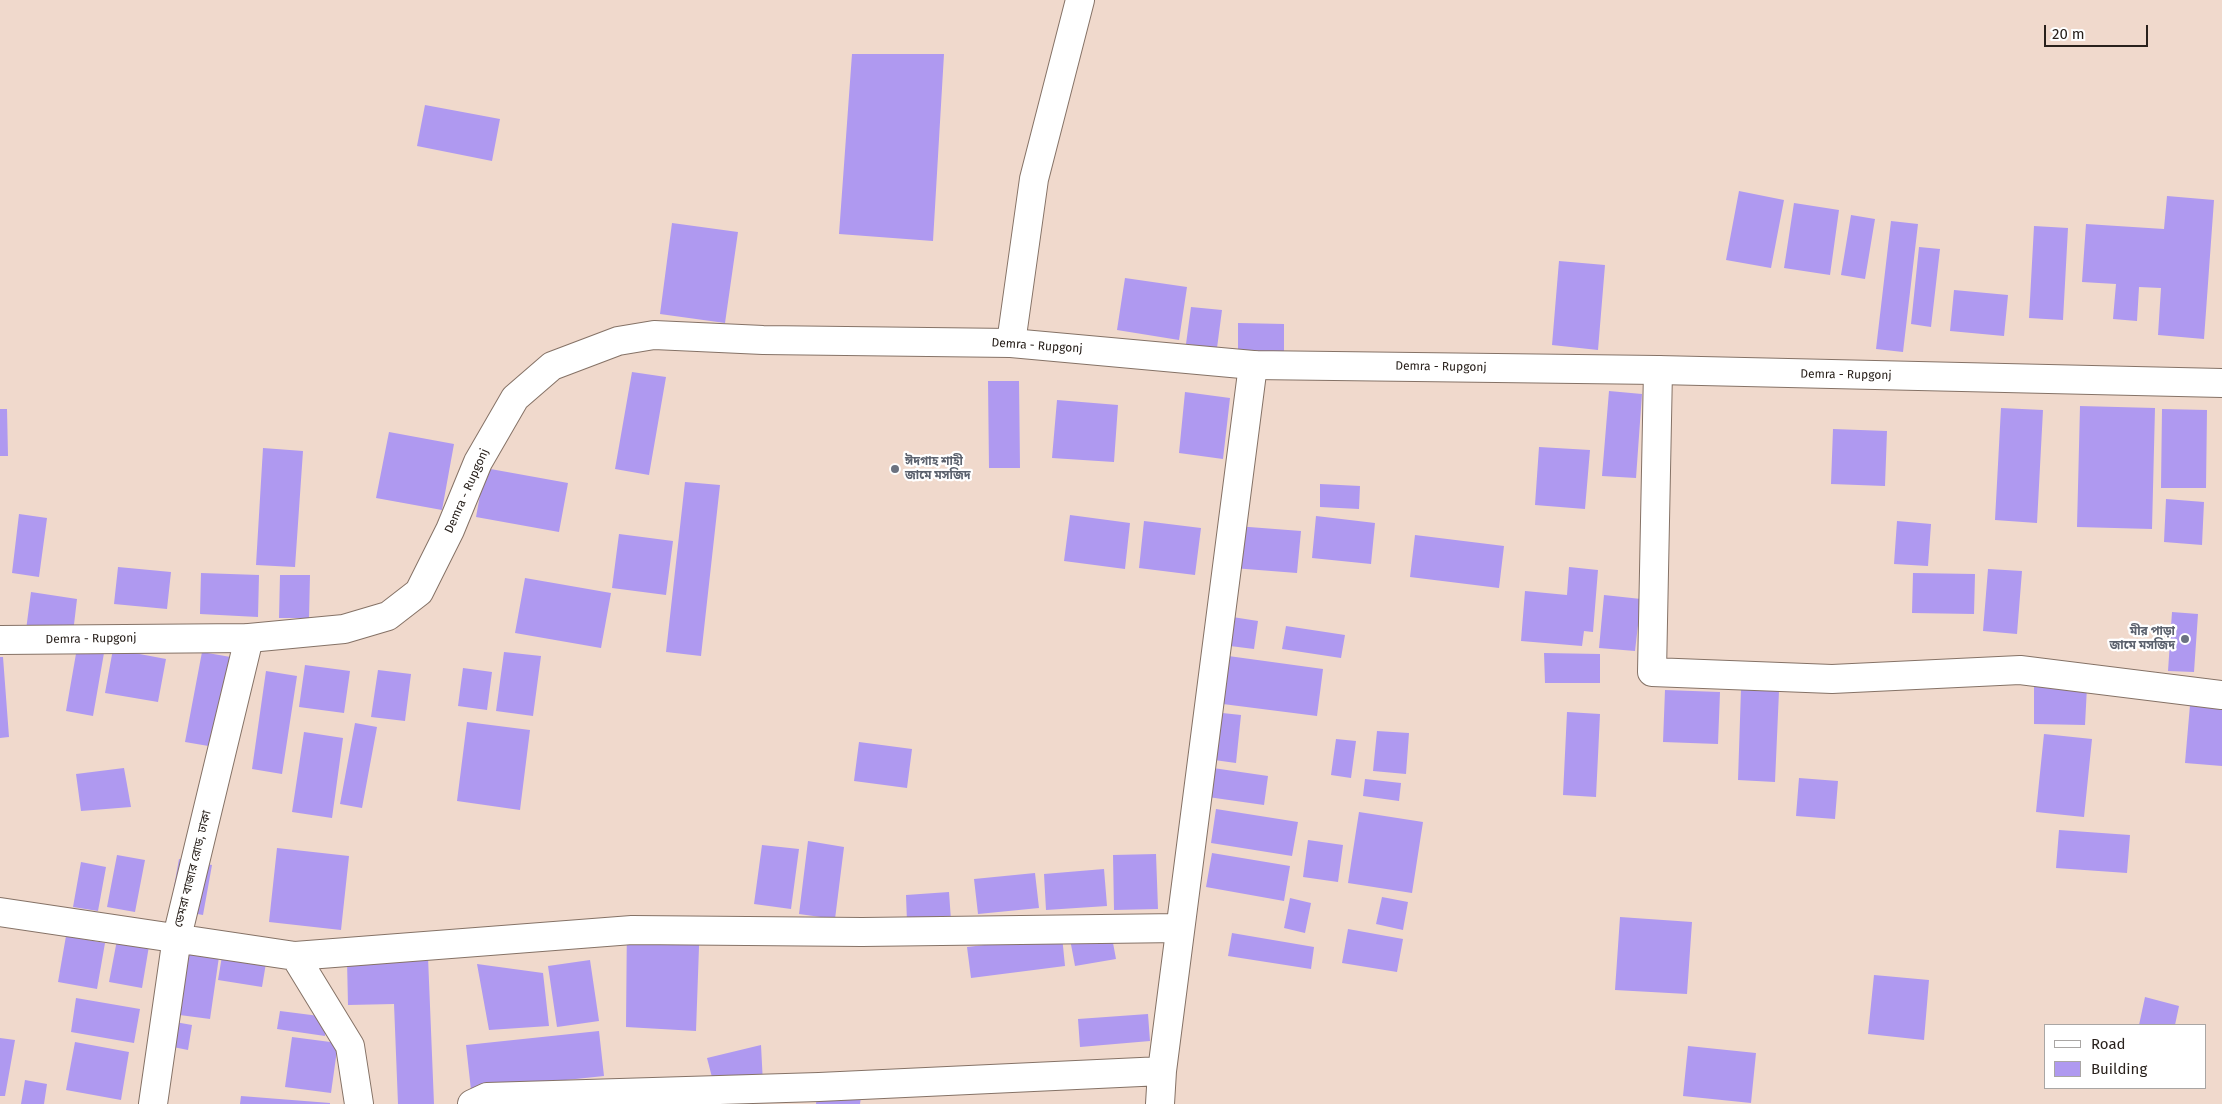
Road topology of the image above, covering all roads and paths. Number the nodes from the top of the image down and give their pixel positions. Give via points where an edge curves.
1 (1080, 0) edge
2 (1011, 343) junction
3 (1253, 365) junction
4 (1658, 370) junction
5 (2222, 383) edge
6 (250, 638) junction
7 (0, 640) edge
8 (2222, 695) edge
9 (0, 912) edge
10 (1180, 928) junction
11 (177, 937) junction
12 (295, 956) junction
13 (1162, 1070) junction
14 (153, 1104) edge
15 (358, 1104) edge
16 (472, 1104) edge
17 (1160, 1104) edge

1 - 2 street via 1034,179
2 - 3 street, Demra - Rupgonj
2 - 6 street, Demra - Rupgonj via 763,340 654,335 618,341 577,355 552,366 515,398 478,462 450,530 419,592 388,616 344,629
3 - 4 street, Demra - Rupgonj
3 - 10 street
4 - 5 street, Demra - Rupgonj
4 - 8 street via 1652,672 1832,679 2020,670
6 - 7 street, Demra - Rupgonj
6 - 11 street, ডেমরা বাজার রোড, ঢাকা
9 - 11 street
10 - 12 street via 862,932 632,930
10 - 13 street
11 - 12 street
11 - 14 street, ডেমরা বাজার রোড, ঢাকা
12 - 15 street via 350,1046
13 - 16 street via 829,1086 488,1097
13 - 17 street

